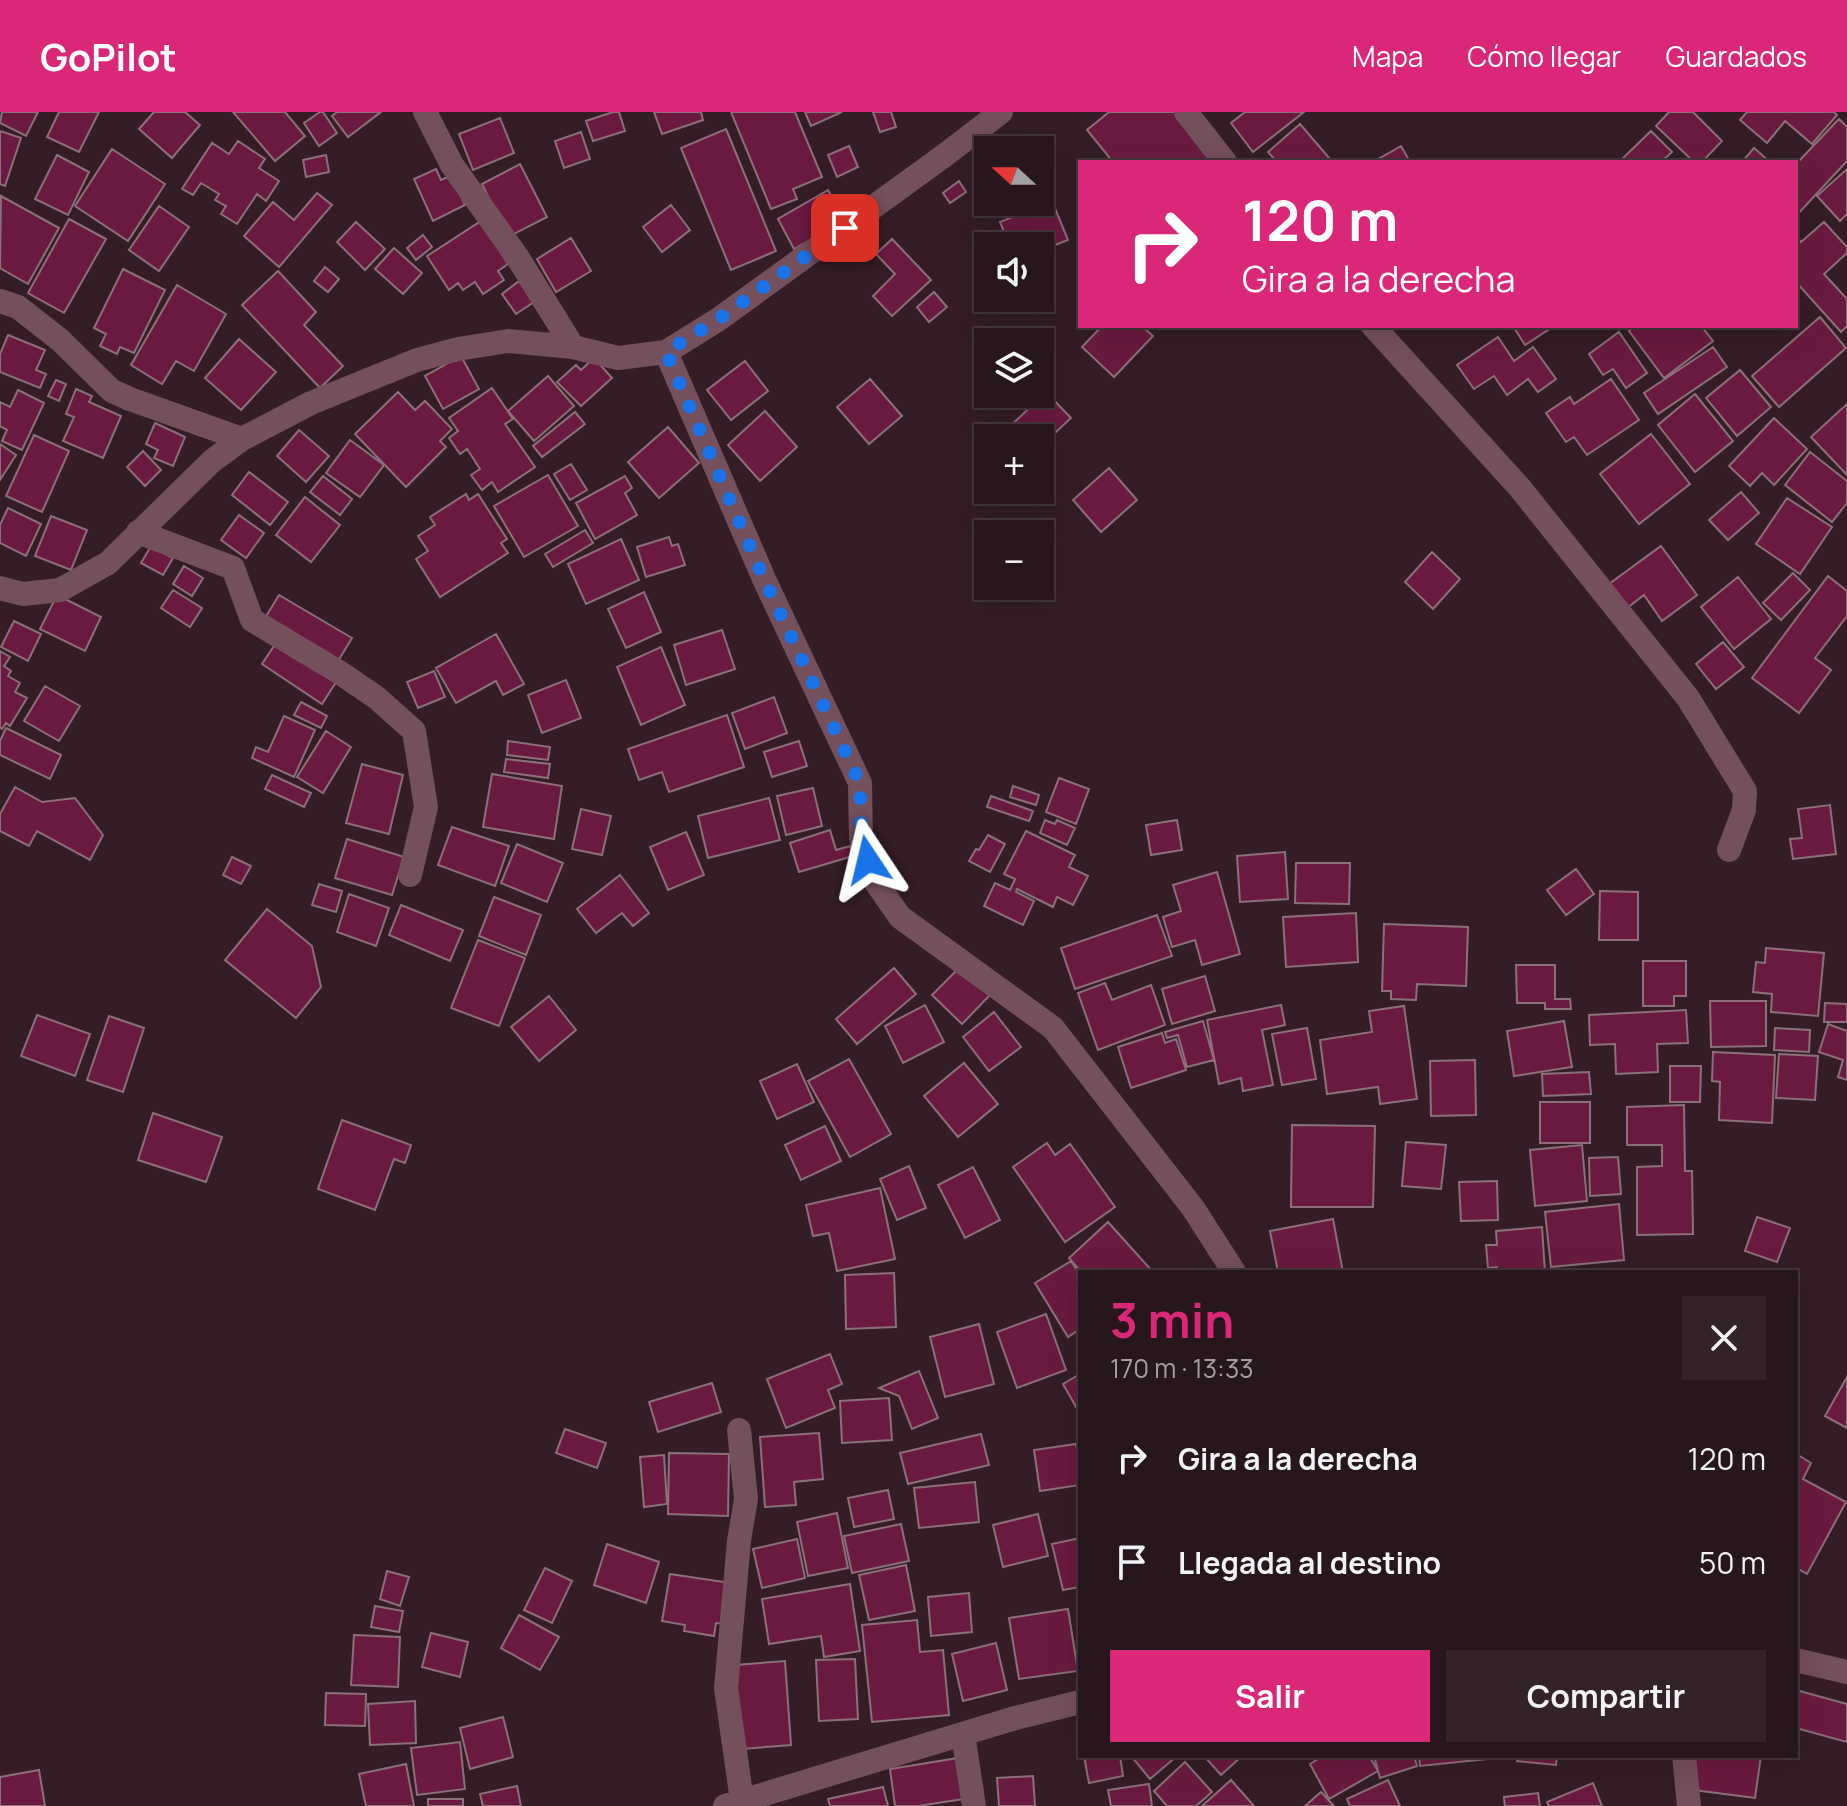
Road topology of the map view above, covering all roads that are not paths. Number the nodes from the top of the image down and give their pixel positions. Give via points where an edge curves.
1 (425, 112) edge
2 (1001, 112) edge
3 (1186, 112) edge
4 (1223, 160) edge
5 (0, 301) edge
6 (1375, 328) edge
7 (573, 347) junction
8 (666, 352) junction
9 (242, 439) junction
10 (138, 532) junction
11 (0, 588) edge
12 (1729, 850) dead end
13 (410, 875) dead end
14 (1233, 1270) edge
15 (739, 1430) dead end
16 (1798, 1660) edge
17 (1847, 1672) edge
18 (1078, 1702) edge
19 (963, 1734) junction
20 (1684, 1758) edge
21 (734, 1803) edge
22 (974, 1806) edge
23 (1689, 1806) edge

1 - 7 street via 452,165
2 - 8 street via 719,319
3 - 4 street
5 - 9 street via 18,307 60,340 112,391
6 - 12 street via 1520,488 1688,698 1745,791 1744,810
7 - 8 street via 618,358
7 - 9 street via 508,341 417,360 311,403
8 - 14 street via 860,783 861,839 875,881 900,917 1053,1028 1193,1208
9 - 10 street
10 - 11 street via 108,563 60,590 23,594
10 - 13 street via 233,568 252,620 377,698 414,731 426,807
15 - 21 street via 746,1499 726,1688
16 - 17 street
18 - 19 street
19 - 21 street
19 - 22 street
20 - 23 street

